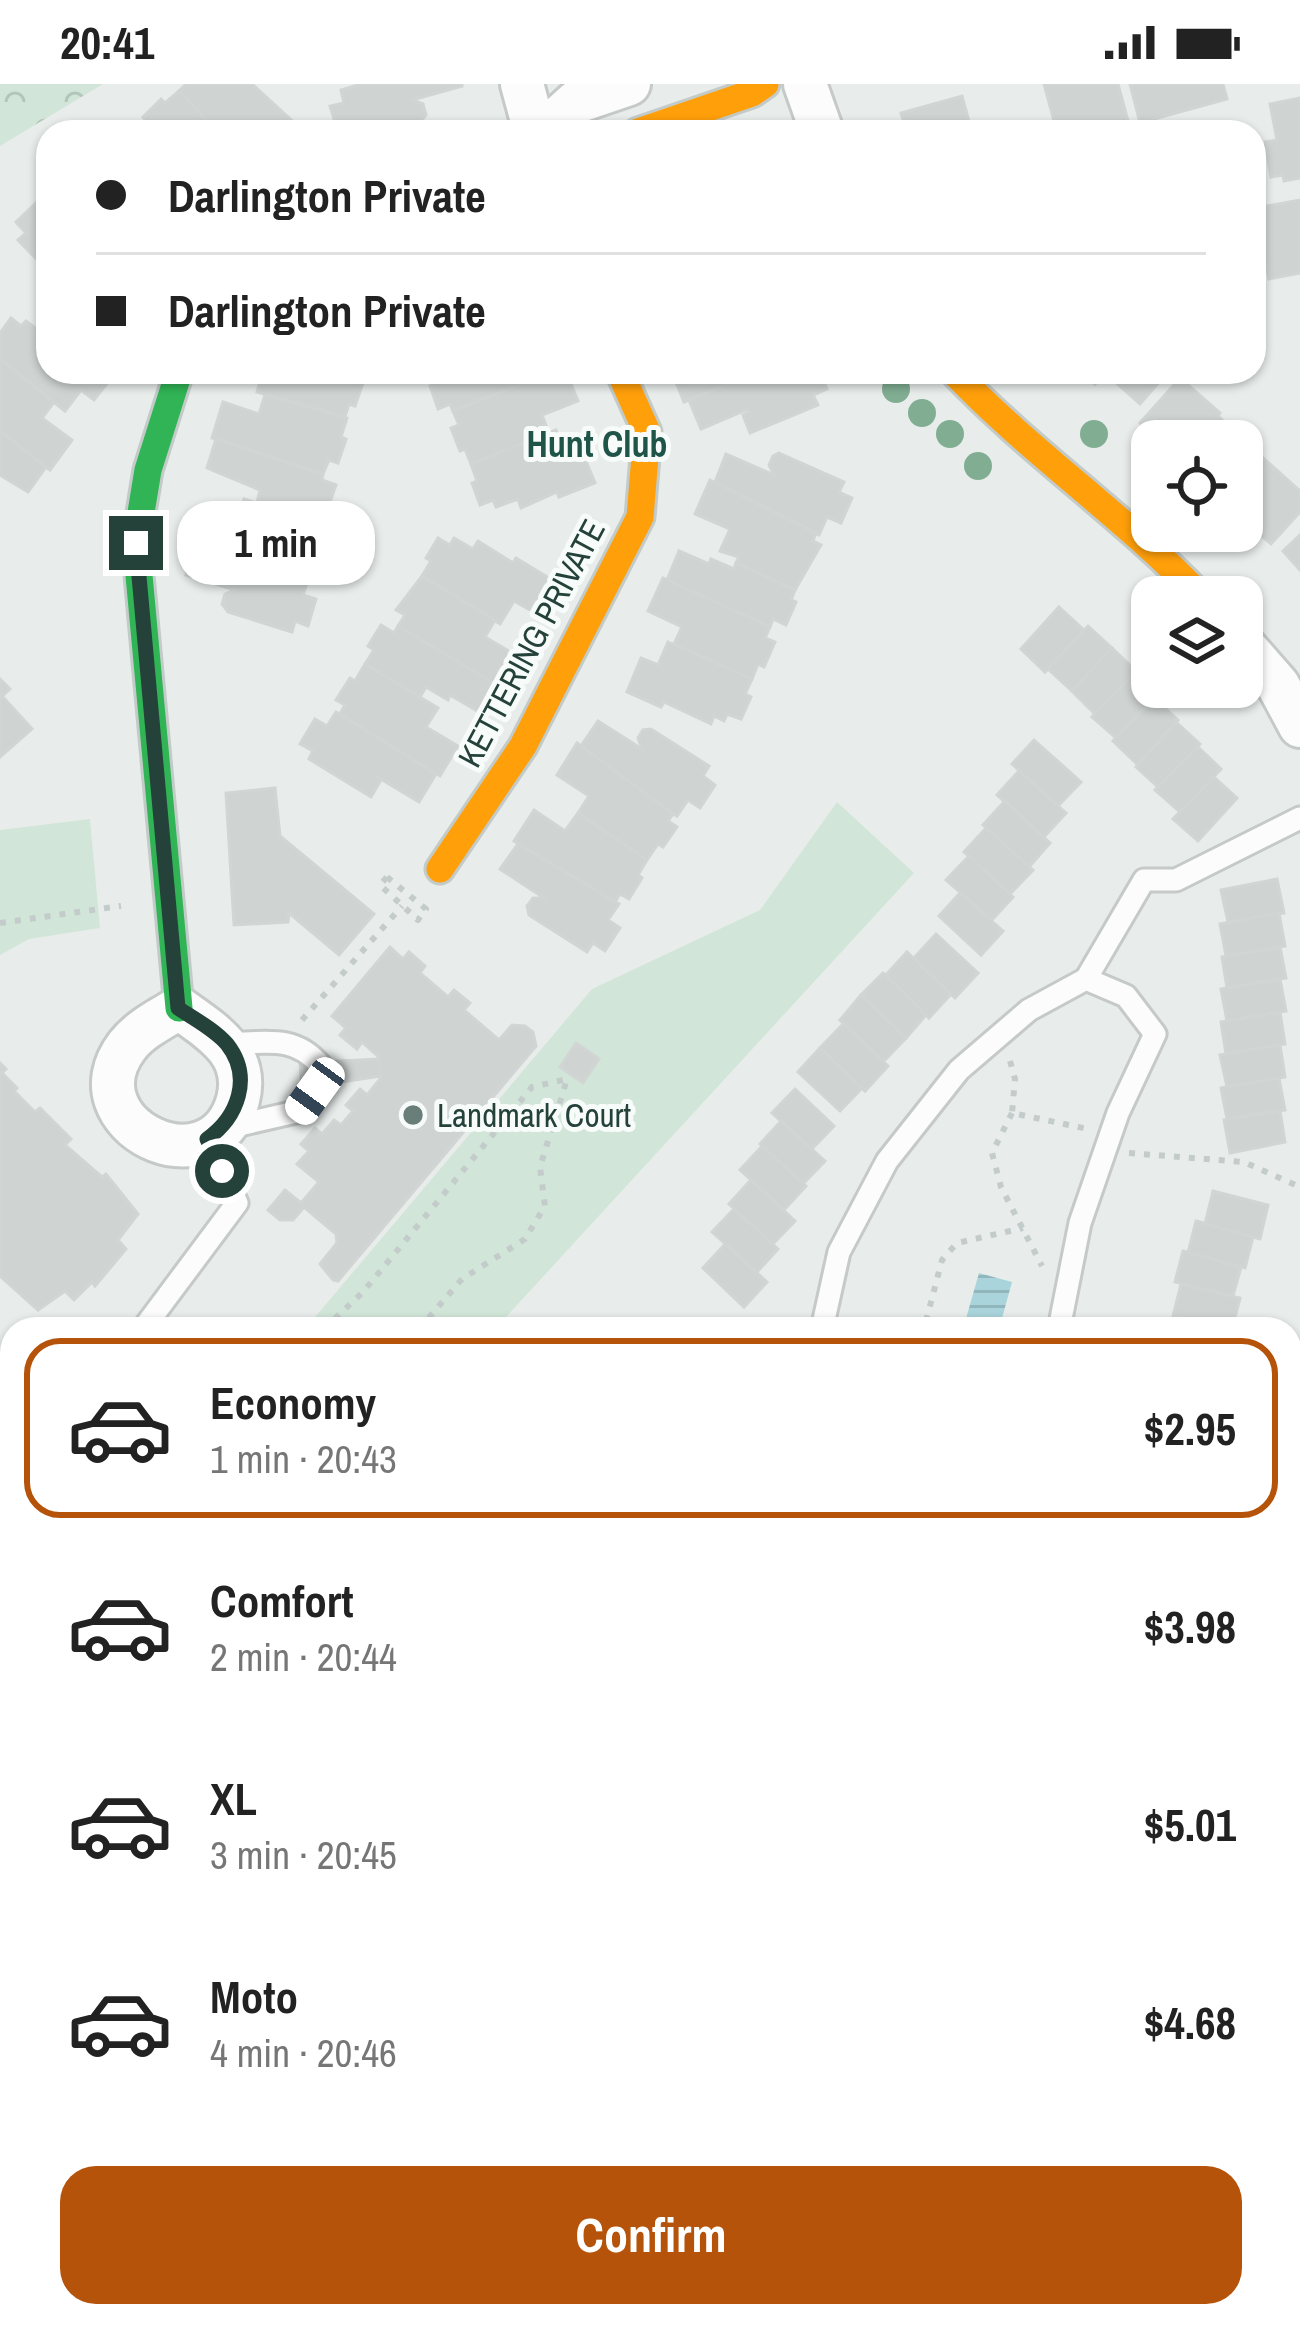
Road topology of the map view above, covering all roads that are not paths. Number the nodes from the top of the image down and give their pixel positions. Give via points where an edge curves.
1 (522, 84) edge
2 (629, 84) edge
3 (765, 84) edge
4 (805, 84) edge
5 (535, 120) edge
6 (554, 120) edge
7 (673, 120) edge
8 (817, 120) edge
9 (175, 384) edge
10 (625, 384) edge
11 (966, 384) edge
12 (1183, 576) edge
13 (1263, 668) edge
14 (1300, 727) edge
15 (1300, 818) edge
16 (440, 869) dead end
17 (1086, 979) junction
18 (178, 1008) junction
19 (226, 1044) junction
20 (213, 1134) junction
21 (152, 1317) edge
22 (824, 1317) edge
23 (1062, 1317) edge

1 - 5 street
2 - 6 street via 576,102
3 - 7 street
4 - 8 street
9 - 18 street via 136,543
10 - 16 street, KETTERING PRIVATE via 647,432 640,517 523,746
11 - 12 street
13 - 14 street
15 - 17 lane via 1177,880 1144,880
17 - 22 lane via 1029,1010 959,1070 887,1161 838,1252
17 - 23 lane via 1126,996 1155,1034 1080,1222
18 - 19 street
18 - 20 street via 129,1042 117,1063 115,1094 124,1116 153,1142 184,1146
19 - 20 street via 240,1088 234,1111
19 - 20 lane via 286,1043 305,1048 320,1065 300,1112
20 - 21 lane via 237,1203

